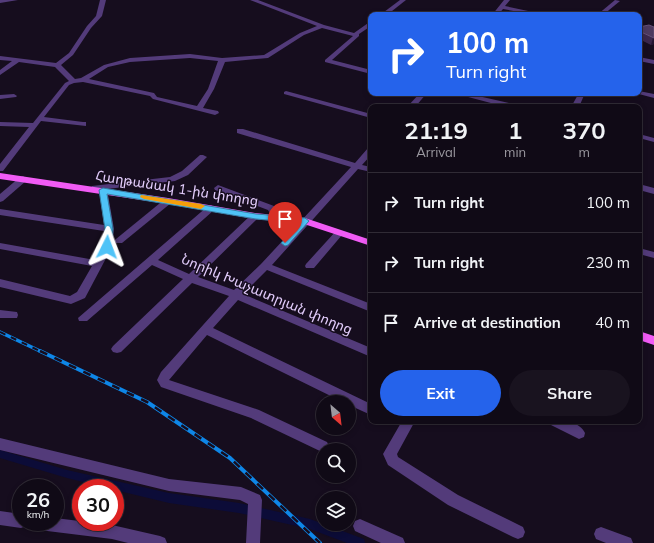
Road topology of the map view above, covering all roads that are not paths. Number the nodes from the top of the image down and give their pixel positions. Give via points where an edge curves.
1 (12, 0) edge
2 (103, 0) edge
3 (253, 0) edge
4 (403, 0) edge
5 (507, 0) edge
6 (0, 1) edge
7 (617, 1) dead end
8 (502, 7) junction
9 (0, 8) edge
10 (387, 12) edge
11 (498, 12) edge
12 (528, 12) edge
13 (604, 12) edge
14 (322, 26) junction
15 (368, 26) edge
16 (357, 35) junction
17 (0, 58) edge
18 (222, 60) junction
19 (642, 60) edge
20 (17, 61) junction
21 (654, 62) edge
22 (57, 65) junction
23 (368, 71) edge
24 (0, 73) edge
25 (83, 80) junction
26 (73, 81) junction
27 (286, 93) dead end
28 (642, 94) edge
29 (14, 96) dead end
30 (421, 96) edge
31 (469, 96) edge
32 (654, 96) edge
33 (0, 97) edge
34 (414, 104) edge
35 (502, 104) edge
36 (199, 109) junction
37 (215, 113) dead end
38 (368, 115) edge
39 (37, 122) junction
40 (0, 124) edge
41 (83, 124) dead end
42 (240, 131) dead end
43 (642, 137) edge
44 (654, 140) edge
45 (368, 153) edge
46 (202, 157) dead end
47 (356, 165) junction
48 (0, 169) edge
49 (368, 169) edge
50 (0, 176) edge
51 (23, 179) junction
52 (218, 188) dead end
53 (642, 188) edge
54 (92, 189) junction
55 (103, 190) junction
56 (654, 191) edge
57 (0, 200) edge
58 (168, 201) junction
59 (211, 208) junction
60 (0, 212) edge
61 (256, 216) junction
62 (276, 217) junction
63 (305, 221) junction
64 (109, 229) junction
65 (339, 232) junction
66 (119, 241) dead end
67 (368, 242) edge
68 (0, 246) edge
69 (642, 252) edge
70 (654, 255) edge
71 (151, 261) junction
72 (99, 264) junction
73 (265, 266) junction
74 (310, 266) dead end
75 (189, 278) junction
76 (0, 284) edge
77 (236, 295) junction
78 (368, 307) edge
79 (0, 314) edge
80 (13, 315) dead end
81 (83, 318) dead end
82 (206, 328) junction
83 (642, 337) edge
84 (654, 341) edge
85 (117, 349) dead end
86 (368, 352) edge
87 (368, 409) edge
88 (407, 424) edge
89 (561, 424) edge
90 (579, 433) dead end
91 (316, 443) edge
92 (0, 444) edge
93 (0, 518) edge
94 (12, 520) edge
95 (64, 526) edge
96 (360, 526) dead end
97 (518, 532) dead end
98 (601, 534) dead end
99 (160, 543) edge
100 (253, 543) edge
101 (398, 543) edge
102 (626, 543) edge

1 - 6 street
1 - 9 street
2 - 22 street via 99,16 80,43
3 - 14 street
4 - 10 street
5 - 8 street
7 - 13 street
8 - 11 street
8 - 12 street
14 - 16 street
14 - 18 street via 302,34 266,57
15 - 16 street
16 - 23 street via 326,61
17 - 20 street
18 - 25 street via 190,56 130,60 106,66
18 - 36 street via 211,89
19 - 21 street
20 - 22 street
20 - 24 street
22 - 26 street
25 - 26 street
25 - 36 street via 152,94 156,98
26 - 39 street via 67,84
27 - 38 street
28 - 32 street
29 - 33 street
30 - 34 street
31 - 35 street
36 - 37 street
39 - 40 street
39 - 41 street
39 - 48 street
42 - 47 street
43 - 44 street
45 - 47 street
46 - 54 street via 186,173 172,179
47 - 49 street
47 - 63 street
50 - 51 main road, Հաղթանակ 1-ին փողոց
51 - 54 main road, Հաղթանակ 1-ին փողոց
51 - 57 street
52 - 62 street via 271,208
53 - 56 street
54 - 55 main road, Հաղթանակ 1-ին փողոց
55 - 58 main road, Հաղթանակ 1-ին փողոց
55 - 64 street
58 - 59 main road, Հաղթանակ 1-ին փողոց
58 - 66 street
59 - 61 main road, Հաղթանակ 1-ին փողոց
59 - 71 street
60 - 64 street
61 - 62 main road, Հաղթանակ 1-ին փողոց
61 - 75 street
62 - 63 main road, Հաղթանակ 1-ին փողոց
63 - 65 main road, Հաղթանակ 1-ին փողոց
63 - 73 street
64 - 72 street via 107,247
65 - 67 main road, Հաղթանակ 1-ին փողոց
65 - 74 street
68 - 72 street
69 - 70 street
71 - 75 street, Նորիկ Խաչատրյան փողոց
71 - 81 street
72 - 76 street via 81,295 71,300
73 - 77 street
73 - 78 street
75 - 77 street, Նորիկ Խաչատրյան փողոց
75 - 85 street
77 - 82 street
77 - 86 street, Նորիկ Խաչատրյան փողոց
79 - 80 street
82 - 87 street
82 - 91 street via 165,375 165,384 255,414
83 - 84 main road
88 - 97 street via 390,454 393,461 453,500
89 - 90 street
92 - 100 street via 169,485 241,494 255,500
93 - 94 street
95 - 99 street via 112,532
96 - 101 street
98 - 102 street

